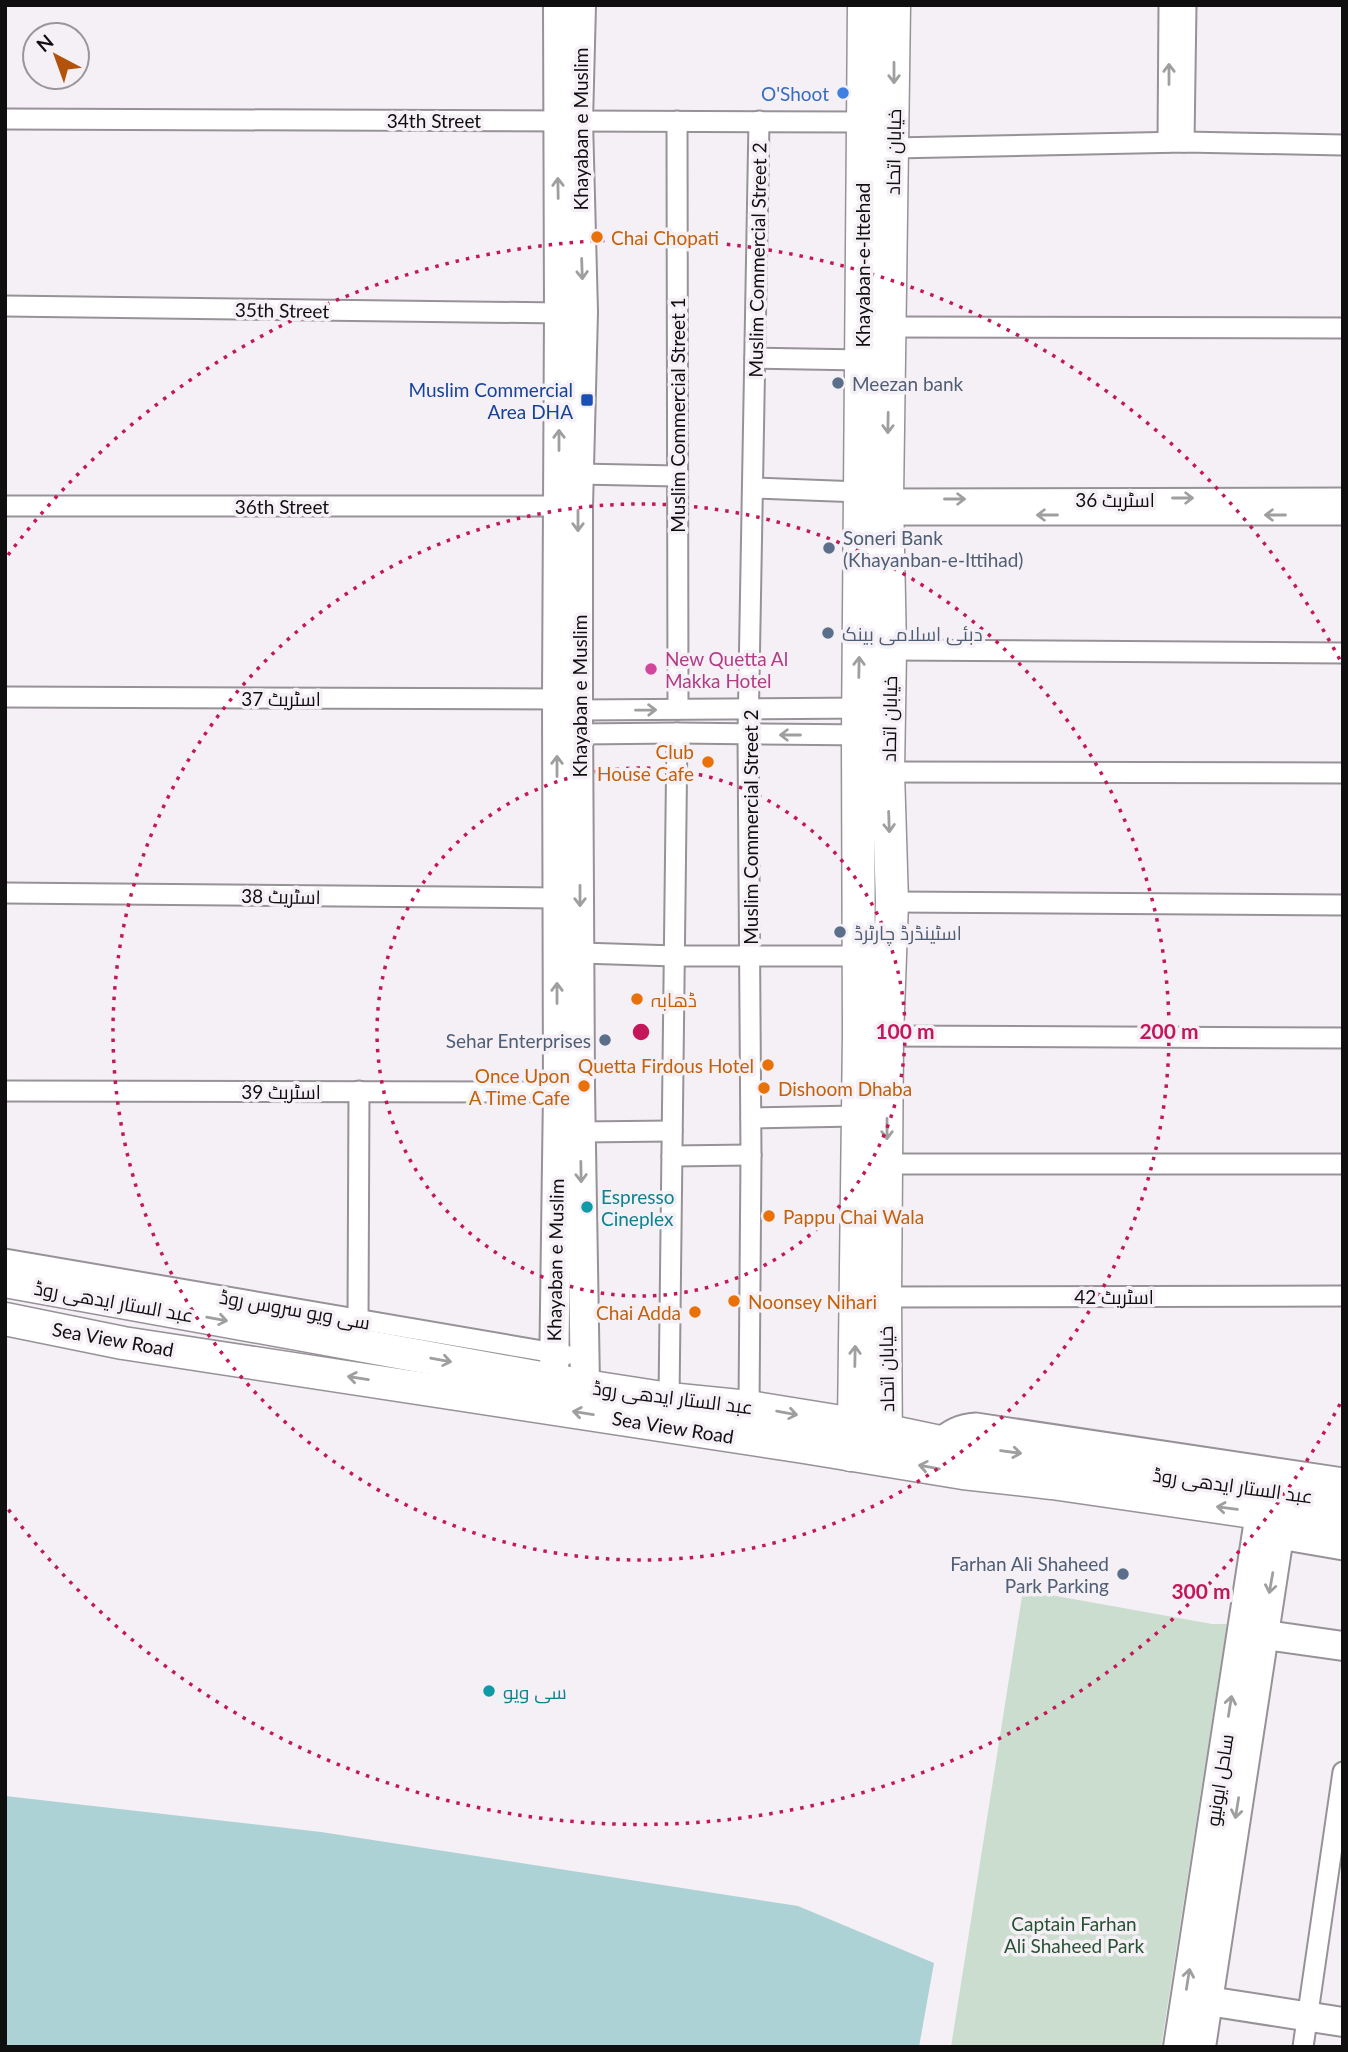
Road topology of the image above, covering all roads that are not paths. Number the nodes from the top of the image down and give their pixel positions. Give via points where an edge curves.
1 (558, 5) edge
2 (581, 5) edge
3 (864, 5) edge
4 (894, 5) edge
5 (1169, 5) edge
6 (1186, 5) edge
7 (5, 119) edge
8 (568, 121) junction
9 (677, 121) junction
10 (759, 121) junction
11 (863, 122) junction
12 (1176, 142) junction
13 (1343, 145) edge
14 (893, 148) junction
15 (5, 306) edge
16 (559, 313) junction
17 (890, 327) junction
18 (1343, 328) edge
19 (755, 358) junction
20 (862, 360) junction
21 (570, 390) junction
22 (579, 474) junction
23 (677, 475) junction
24 (753, 488) junction
25 (1343, 498) edge
26 (878, 502) junction
27 (5, 506) edge
28 (559, 506) junction
29 (1343, 514) edge
30 (568, 615) junction
31 (890, 650) junction
32 (1343, 653) edge
33 (5, 697) edge
34 (678, 709) junction
35 (749, 710) junction
36 (571, 714) junction
37 (874, 722) junction
38 (677, 733) junction
39 (748, 735) junction
40 (888, 772) junction
41 (1343, 773) edge
42 (568, 843) junction
43 (5, 893) edge
44 (557, 898) junction
45 (892, 902) junction
46 (1343, 905) edge
47 (581, 953) junction
48 (675, 956) junction
49 (750, 956) junction
50 (859, 956) junction
51 (873, 1036) junction
52 (1343, 1038) edge
53 (5, 1091) edge
54 (359, 1091) junction
55 (558, 1092) junction
56 (857, 1116) junction
57 (751, 1118) junction
58 (672, 1131) junction
59 (581, 1132) junction
60 (751, 1155) junction
61 (672, 1156) junction
62 (887, 1164) junction
63 (1343, 1164) edge
64 (5, 1259) edge
65 (5, 1281) edge
66 (1343, 1296) edge
67 (885, 1297) junction
68 (5, 1319) edge
69 (358, 1320) junction
70 (554, 1367) junction
71 (585, 1372) junction
72 (669, 1399) junction
73 (749, 1407) junction
74 (854, 1424) junction
75 (935, 1441) junction
76 (886, 1446) junction
77 (851, 1455) junction
78 (1343, 1478) edge
79 (1343, 1501) edge
80 (1343, 1525) edge
81 (1269, 1526) junction
82 (1343, 1550) edge
83 (1252, 1632) junction
84 (1343, 1646) edge
85 (1343, 1772) edge
86 (1209, 1992) junction
87 (1343, 2003) edge
88 (1309, 2007) junction
89 (1343, 2022) edge
90 (1178, 2047) edge
91 (1201, 2047) edge
92 (1303, 2047) edge

1 - 8 street, Khayaban e Muslim
2 - 8 street, Khayaban e Muslim
3 - 11 main road, Khayaban-e-Ittehad
4 -> 14 main road, خیابان اتحاد
12 -> 5 street
6 - 12 street
7 - 8 street, 34th Street
8 - 9 street, 34th Street
16 -> 8 street, Khayaban e Muslim
8 -> 21 street, Khayaban e Muslim via 583,312
9 - 10 street, 34th Street
9 - 23 street, Muslim Commercial Street 1
10 - 11 street, 34th Street
10 - 19 street, Muslim Commercial Street 2
11 - 20 main road, Khayaban-e-Ittehad
12 - 13 street
12 - 14 street
14 - 17 main road, خیابان اتحاد
15 - 16 street, 35th Street
16 - 21 street, Khayaban e Muslim
17 - 18 street
17 -> 26 main road, خیابان اتحاد
19 - 20 street
19 - 24 street, Muslim Commercial Street 2
20 - 26 main road, Khayaban-e-Ittehad
21 - 22 street, Khayaban e Muslim
28 -> 21 street, Khayaban e Muslim
22 - 23 street
22 -> 30 street, Khayaban e Muslim
23 - 34 street, Muslim Commercial Street 1
24 - 26 street
24 - 35 street, Muslim Commercial Street 2
26 -> 25 street, اسٹریٹ 36
29 -> 26 street, اسٹریٹ 36
26 - 31 main road, خیابان اتحاد
37 -> 26 main road, Khayaban-e-Ittehad
27 - 28 street, 36th Street
28 - 30 street, Khayaban e Muslim
30 - 36 street, Khayaban e Muslim
31 - 32 street
31 - 37 main road, خیابان اتحاد
33 - 36 street, اسٹریٹ 37
34 - 35 street, اسٹریٹ 37
36 -> 34 street, اسٹریٹ 37
35 - 37 street, اسٹریٹ 37
35 - 39 street, Muslim Commercial Street 2
36 - 38 street, اسٹریٹ 37
36 - 42 street, Khayaban e Muslim
42 -> 36 street, Khayaban e Muslim
37 -> 39 street, اسٹریٹ 37
37 - 40 main road, خیابان اتحاد
37 - 50 main road, خیابان اتحاد
38 - 39 street, اسٹریٹ 37
38 - 48 street
39 - 49 street, Muslim Commercial Street 2
40 - 41 street
40 -> 45 main road, خیابان اتحاد
42 - 44 street, Khayaban e Muslim
42 -> 47 street, Khayaban e Muslim
43 - 44 street, اسٹریٹ 38
55 -> 44 street, Khayaban e Muslim
45 - 46 street
45 - 51 main road, خیابان اتحاد
47 - 48 street
47 - 59 street, Khayaban e Muslim
48 - 49 street
48 - 58 street
49 - 50 street
49 - 57 street, Muslim Commercial Street 2
50 - 51 main road, خیابان اتحاد
51 - 52 street
51 - 56 main road, خیابان اتحاد
51 -> 62 main road, خیابان اتحاد
53 - 54 street, اسٹریٹ 39
54 - 55 street, اسٹریٹ 39
54 - 69 street
55 - 70 street, Khayaban e Muslim
56 - 57 street
74 -> 56 main road, خیابان اتحاد
57 - 60 street, Muslim Commercial Street 2
58 - 59 street
58 - 61 street
59 -> 71 street, Khayaban e Muslim
60 - 61 street
60 - 73 street, Muslim Commercial Street 2
61 - 72 street
62 - 63 street
62 - 67 main road, خیابان اتحاد
64 - 69 street, سی ویو سروس روڈ
65 -> 70 main road, عبد الستار ایدھی روڈ
66 - 67 street, اسٹریٹ 42
67 - 76 main road, خیابان اتحاد
77 -> 68 main road, Sea View Road via 123,1343
69 - 70 street, سی ویو سروس روڈ
70 - 71 main road, عبد الستار ایدھی روڈ
71 - 72 main road, عبد الستار ایدھی روڈ
72 - 73 main road, عبد الستار ایدھی روڈ
73 -> 74 main road, عبد الستار ایدھی روڈ
74 - 76 main road, عبد الستار ایدھی روڈ
74 - 77 main road, خیابان اتحاد
75 - 76 main road, عبد الستار ایدھی روڈ
75 - 78 street via 960,1424 976,1423
75 -> 79 main road, عبد الستار ایدھی روڈ
76 - 77 main road, Sea View Road
81 -> 76 main road, Sea View Road via 1052,1483 963,1473
80 - 81 main road, Sea View Road
81 - 82 street
81 - 83 street, ساحل ایونیو
83 - 84 street
83 -> 86 street, ساحل ایونیو
90 -> 83 street, ساحل ایونیو
85 - 88 street
86 - 88 street
86 - 91 street, ساحل ایونیو
87 - 88 street
88 - 89 street
88 - 92 street

